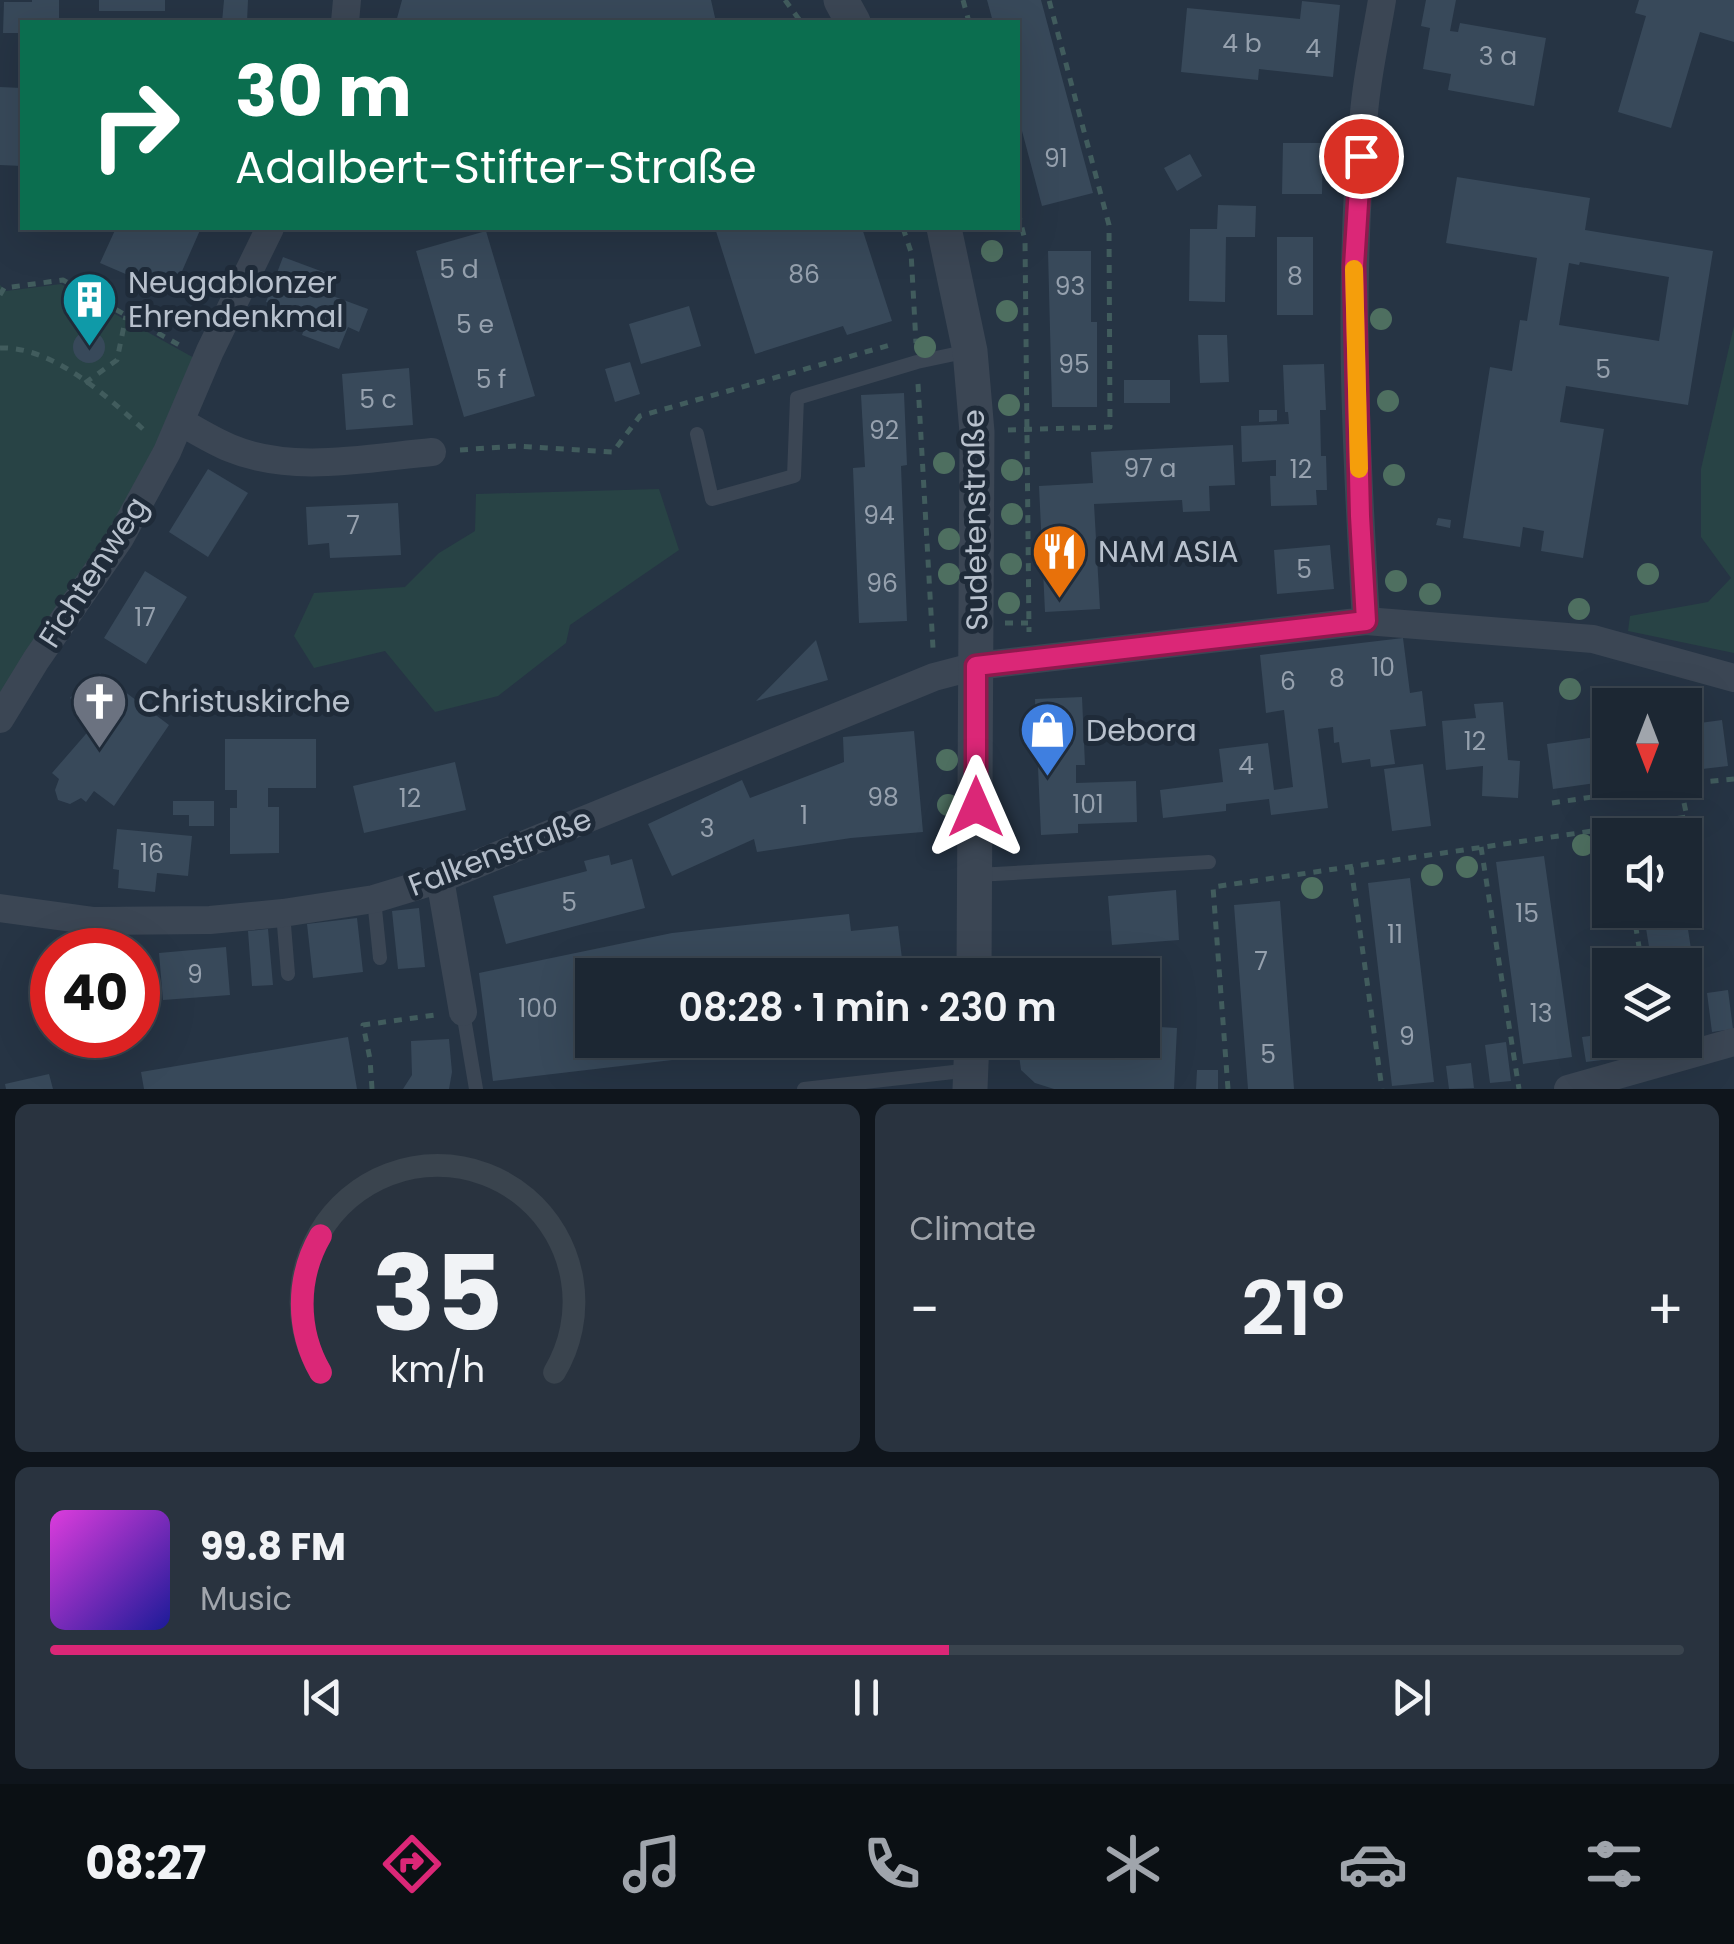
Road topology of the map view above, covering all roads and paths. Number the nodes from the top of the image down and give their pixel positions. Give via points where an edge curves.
1 (1049, 0) edge
2 (1382, 0) edge
3 (1020, 220) edge
4 (269, 230) edge
5 (904, 230) edge
6 (944, 230) edge
7 (0, 295) edge
8 (126, 316) junction
9 (898, 343) dead end
10 (0, 348) edge
11 (970, 351) junction
12 (206, 360) junction
13 (917, 362) junction
14 (86, 383) junction
15 (181, 422) junction
16 (1028, 429) junction
17 (976, 432) junction
18 (697, 434) dead end
19 (167, 452) junction
20 (432, 452) joint
21 (1366, 621) junction
22 (1030, 660) junction
23 (976, 666) junction
24 (934, 677) junction
25 (1734, 678) edge
26 (0, 719) edge
27 (1734, 778) edge
28 (1702, 782) edge
29 (1592, 798) edge
30 (1552, 804) dead end
31 (1592, 834) edge
32 (1481, 847) junction
33 (1209, 862) dead end
34 (1351, 867) junction
35 (976, 875) junction
36 (440, 879) junction
37 (374, 898) junction
38 (0, 908) edge
39 (283, 912) junction
40 (380, 958) dead end
41 (974, 958) edge
42 (288, 974) dead end
43 (463, 1012) junction
44 (1734, 1042) edge
45 (971, 1066) edge
46 (372, 1089) edge
47 (476, 1089) edge
48 (804, 1089) edge
49 (1228, 1089) edge
50 (1382, 1089) edge
51 (1519, 1089) edge
52 (1568, 1089) edge

1 - 16 path via 1109,226 1110,427
2 - 21 street via 1364,112 1354,266
3 - 16 path
4 - 12 street, Fichtenweg
5 - 13 path via 911,252
6 - 11 street, Sudetenstraße
7 - 8 path via 4,288 63,280
8 - 12 path
8 - 14 path via 117,360
9 - 20 path via 640,416 613,452 516,446
10 - 14 path via 50,358
11 - 13 lane
11 - 17 street, Sudetenstraße
12 - 15 street, Fichtenweg
13 - 18 lane via 797,398 794,476 712,499
13 - 24 path
14 - 19 path
15 - 19 street, Fichtenweg
15 - 20 street via 272,460
16 - 17 path
16 - 22 path
17 - 23 street, Sudetenstraße
19 - 26 street, Fichtenweg via 120,538
21 - 22 street, Falkenstraße
21 - 25 street, Falkenstraße via 1593,639
22 - 23 street, Falkenstraße
23 - 24 street, Falkenstraße
23 - 35 street, Sudetenstraße
24 - 36 street, Falkenstraße
27 - 28 path
29 - 30 path
31 - 32 path
32 - 34 path
32 - 51 path
33 - 35 lane
34 - 49 path via 1213,887
34 - 50 path
35 - 41 street, Sudetenstraße
36 - 37 street, Falkenstraße
36 - 43 street
37 - 39 street, Falkenstraße
37 - 40 lane
38 - 39 street, Falkenstraße via 94,921
39 - 42 lane
43 - 46 path via 363,1024
43 - 47 lane
44 - 52 street
45 - 48 lane

